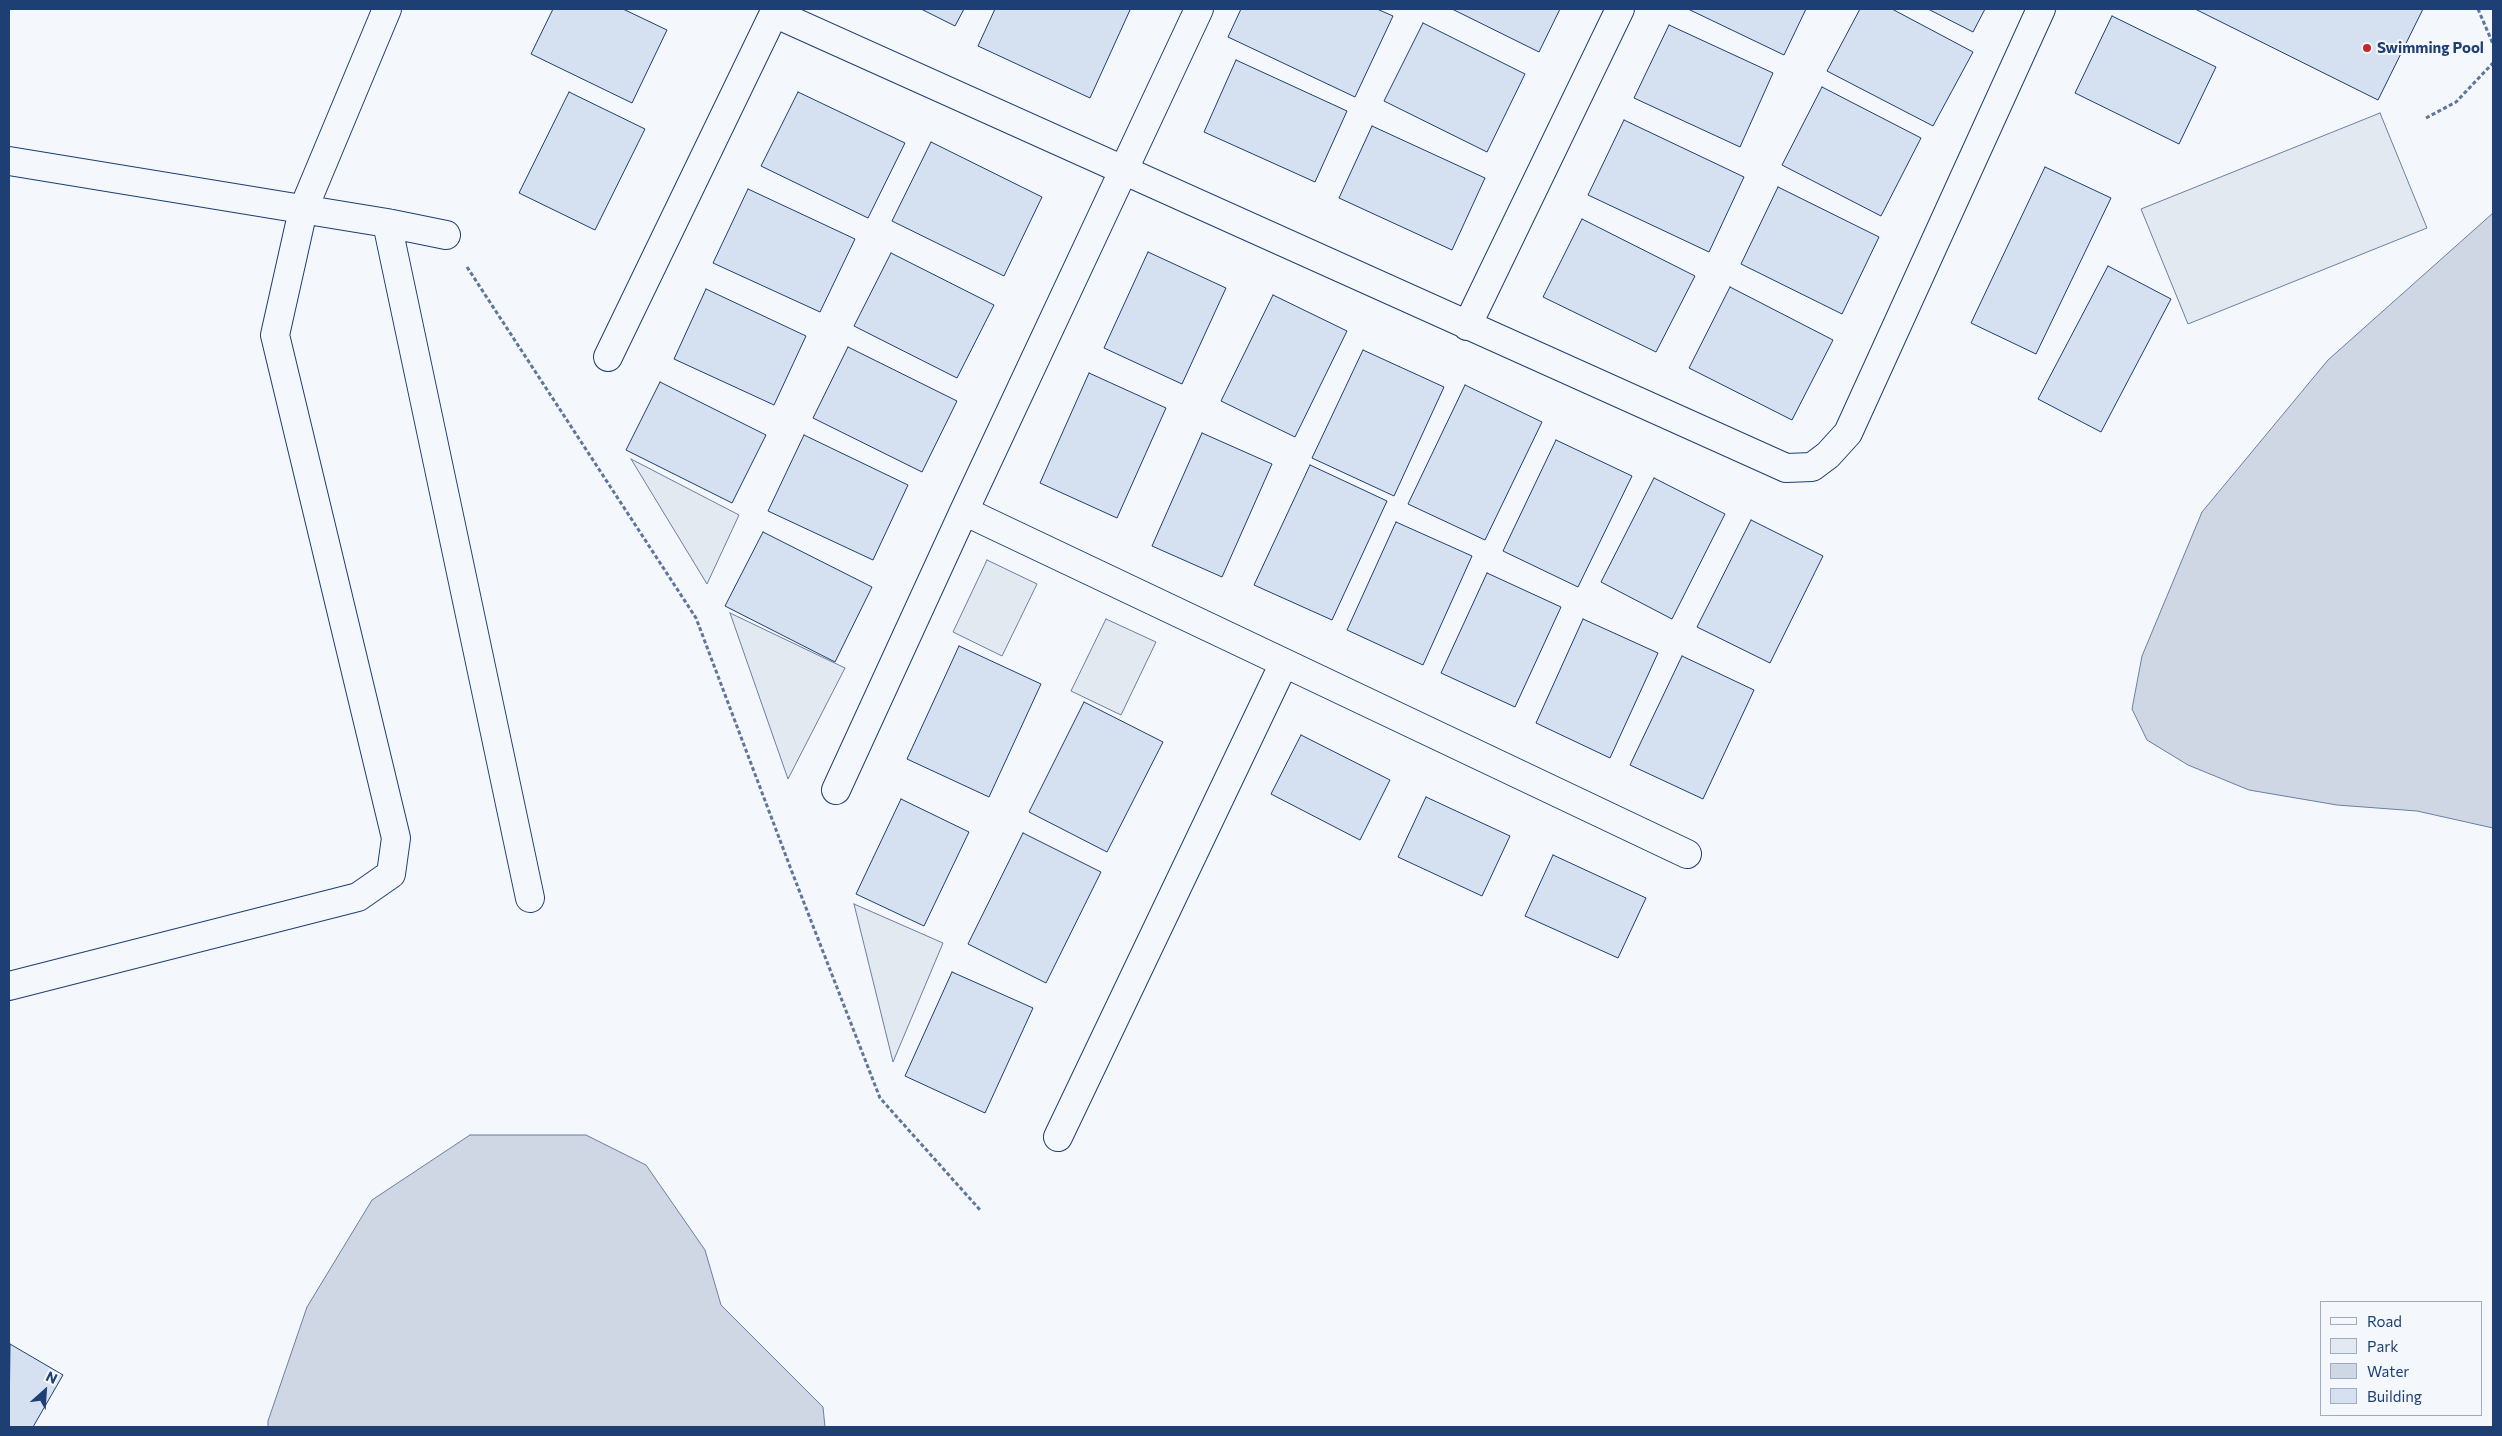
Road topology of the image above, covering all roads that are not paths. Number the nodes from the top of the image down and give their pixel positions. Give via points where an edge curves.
1 (387, 9) edge
2 (1199, 9) edge
3 (1620, 9) edge
4 (2042, 9) edge
5 (775, 11) edge
6 (9, 161) edge
7 (1123, 171) junction
8 (303, 210) junction
9 (387, 224) junction
10 (446, 235) road end
11 (1467, 326) junction
12 (608, 357) dead end
13 (964, 511) junction
14 (1284, 663) junction
15 (836, 790) dead end
16 (1687, 854) dead end
17 (530, 898) dead end
18 (9, 986) edge
19 (1058, 1136) dead end

1 - 8 street
2 - 7 street
3 - 11 street
4 - 11 street via 1848,433 1812,467 1786,468
5 - 7 street
5 - 12 street
6 - 8 street
7 - 11 street
7 - 13 street
8 - 9 street
8 - 18 street via 275,335 396,838 391,874 358,897
9 - 10 street
9 - 17 street
13 - 14 street
13 - 15 street
14 - 16 street
14 - 19 street

